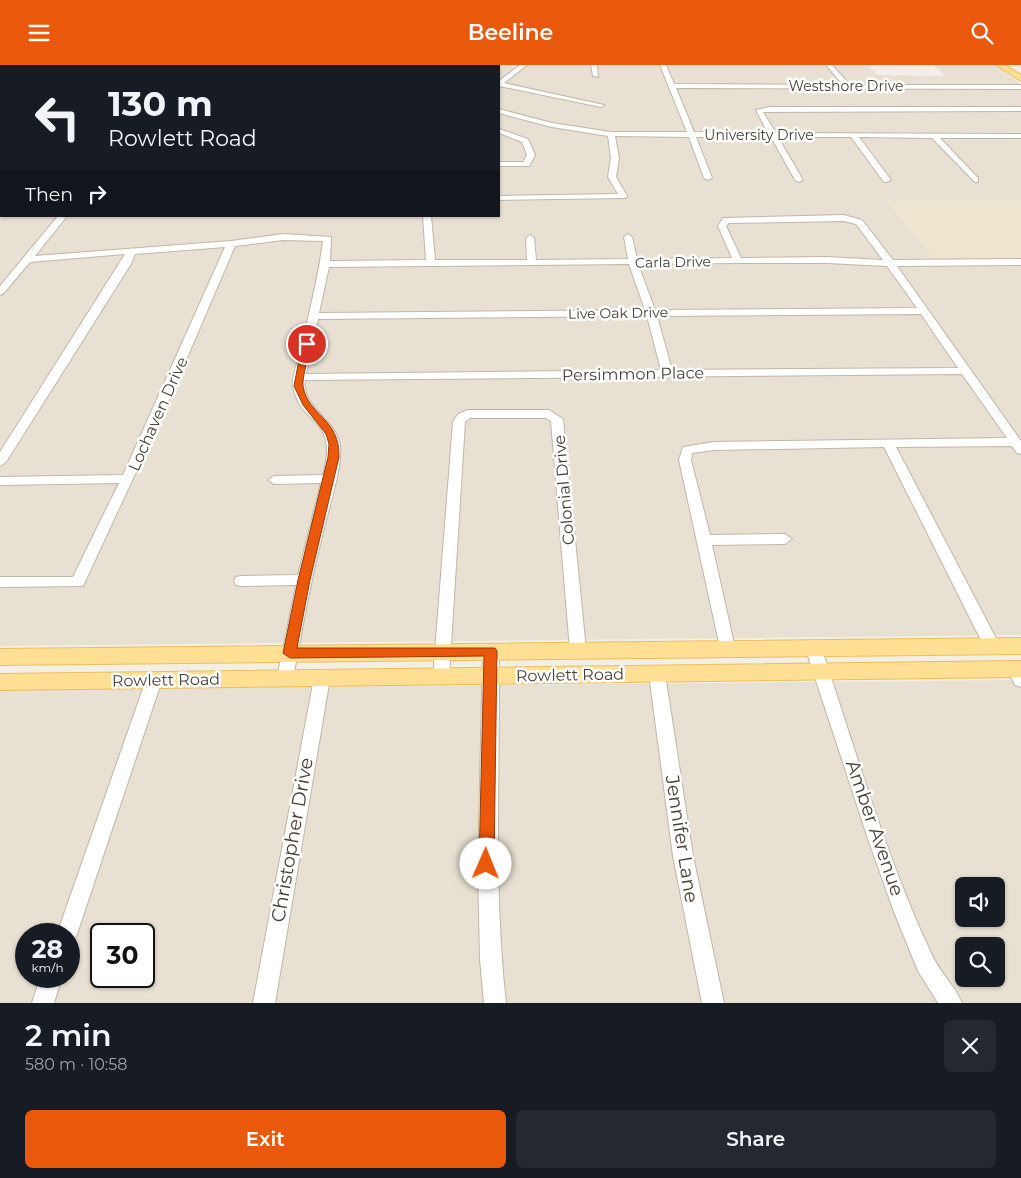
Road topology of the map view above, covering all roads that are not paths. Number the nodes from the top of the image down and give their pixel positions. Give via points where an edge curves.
1 (524, 65) edge
2 (594, 65) edge
3 (663, 65) edge
4 (829, 65) edge
5 (1000, 65) edge
6 (1010, 68) edge
7 (1021, 74) edge
8 (596, 77) dead end
9 (500, 83) edge
10 (500, 84) edge
11 (672, 86) junction
12 (848, 86) junction
13 (1021, 87) edge
14 (601, 105) dead end
15 (1021, 109) edge
16 (500, 111) edge
17 (500, 131) dead end
18 (611, 135) junction
19 (690, 135) junction
20 (773, 135) junction
21 (853, 135) junction
22 (933, 135) junction
23 (1017, 136) edge
24 (1021, 143) edge
25 (500, 164) edge
26 (708, 178) dead end
27 (799, 180) dead end
28 (888, 180) dead end
29 (975, 180) dead end
30 (500, 198) edge
31 (62, 217) edge
32 (427, 217) edge
33 (628, 237) dead end
34 (530, 238) dead end
35 (231, 244) junction
36 (131, 252) junction
37 (27, 259) junction
38 (738, 261) junction
39 (633, 262) junction
40 (532, 263) junction
41 (890, 263) junction
42 (1021, 263) edge
43 (325, 264) junction
44 (431, 264) junction
45 (0, 292) edge
46 (924, 311) junction
47 (651, 313) junction
48 (313, 316) junction
49 (967, 371) junction
50 (667, 373) junction
51 (300, 377) junction
52 (888, 443) junction
53 (1018, 446) edge
54 (0, 462) edge
55 (128, 479) junction
56 (330, 479) junction
57 (274, 480) dead end
58 (0, 481) edge
59 (785, 539) dead end
60 (705, 540) junction
61 (304, 580) junction
62 (241, 581) dead end
63 (0, 582) edge
64 (992, 646) junction
65 (1021, 646) edge
66 (813, 647) junction
67 (727, 648) junction
68 (578, 650) junction
69 (491, 651) junction
70 (442, 652) junction
71 (290, 653) junction
72 (0, 657) edge
73 (822, 672) junction
74 (1019, 673) edge
75 (657, 674) junction
76 (491, 675) junction
77 (440, 677) junction
78 (285, 678) junction
79 (322, 678) junction
80 (154, 680) junction
81 (0, 682) edge
82 (71, 923) edge
83 (48, 988) edge
84 (43, 1003) edge
85 (264, 1003) edge
86 (495, 1003) edge
87 (713, 1003) edge
88 (951, 1003) edge

1 - 9 street
2 - 8 street
3 - 11 street
4 - 12 street
5 - 6 main road
6 - 7 main road
10 - 14 street
11 - 12 street, Westshore Drive
11 - 19 street
12 - 13 street, Westshore Drive
15 - 20 street via 761,109 759,111
16 - 18 street, University Drive via 552,125
17 - 25 street via 525,141 531,155 526,164
18 - 19 street, University Drive
18 - 30 street via 615,158 612,177 623,196
19 - 20 street, University Drive
19 - 26 street
20 - 21 street, University Drive
20 - 27 street
21 - 22 street, University Drive
21 - 28 street
22 - 23 street, University Drive
22 - 29 street
23 - 24 street
31 - 37 street
32 - 44 street
33 - 39 street
34 - 40 street
35 - 36 street
35 - 43 street via 283,237 322,237 329,242
35 - 55 street, Lochaven Drive
36 - 37 street
36 - 54 street
37 - 45 street
38 - 39 street, Carla Drive
38 - 41 street, Carla Drive
38 - 41 street via 722,226 726,220 853,219 859,222
39 - 40 street, Carla Drive
39 - 47 street
40 - 44 street, Carla Drive
41 - 42 street, Carla Drive
41 - 46 street
43 - 44 street, Carla Drive
43 - 48 street
46 - 47 street, Live Oak Drive
46 - 49 street
47 - 48 street, Live Oak Drive
47 - 50 street
48 - 51 street
49 - 50 street, Persimmon Place
49 - 53 street
50 - 51 street, Persimmon Place
51 - 56 street via 298,386 301,394 331,433 334,444
52 - 53 street
52 - 60 street via 693,448 684,455
52 - 64 street
55 - 58 street
55 - 63 street, Lochaven Drive via 78,582
56 - 57 street
56 - 61 street
59 - 60 street
60 - 67 street
61 - 62 street
61 - 71 street
64 - 65 main road, Rowlett Road
64 - 66 main road, Rowlett Road
66 - 67 main road, Rowlett Road
66 - 73 street, Amber Avenue
67 - 68 main road, Rowlett Road
68 - 69 main road, Rowlett Road
68 - 70 street, Colonial Drive via 557,419 549,414 468,414 459,422
69 - 70 main road, Rowlett Road
69 - 76 street
70 - 71 main road, Rowlett Road
70 - 77 street
71 - 72 main road, Rowlett Road
71 - 78 street
73 - 74 main road, Rowlett Road
73 - 75 main road, Rowlett Road
73 - 88 street, Amber Avenue via 904,912 925,964
75 - 76 main road, Rowlett Road
75 - 87 street, Jennifer Lane via 683,856
76 - 77 main road, Rowlett Road
76 - 86 street via 486,864
77 - 79 main road, Rowlett Road
78 - 79 main road, Rowlett Road
78 - 80 main road, Rowlett Road
79 - 85 street, Christopher Drive
80 - 81 main road, Rowlett Road
80 - 82 street
83 - 84 street

